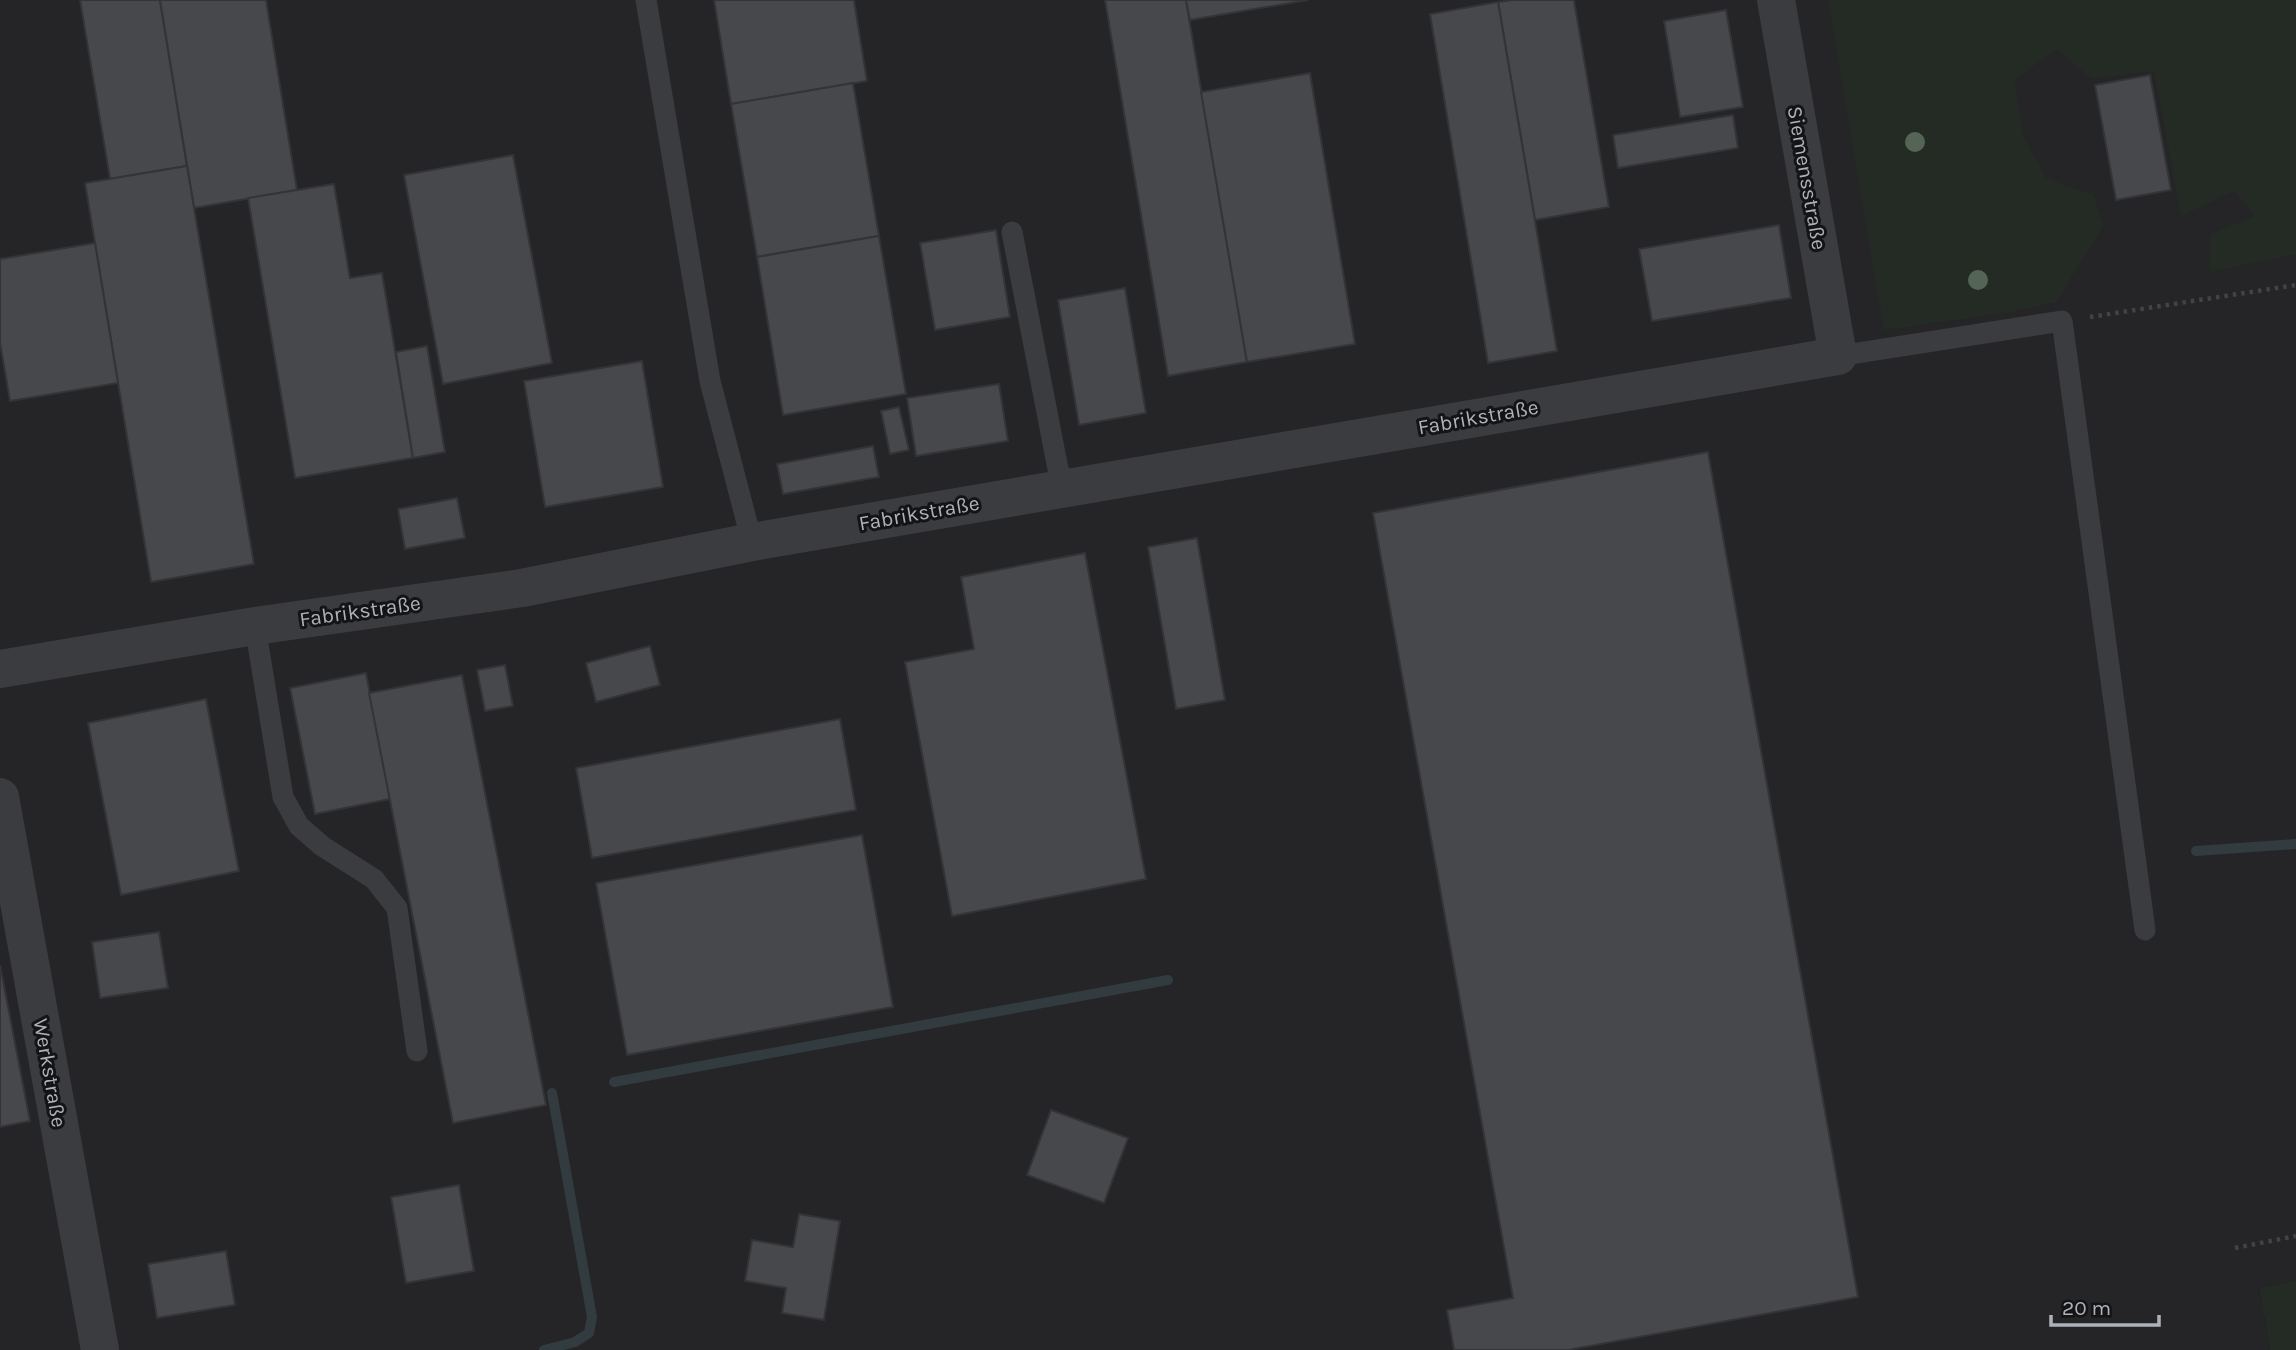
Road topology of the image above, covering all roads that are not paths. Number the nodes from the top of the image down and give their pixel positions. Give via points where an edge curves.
1 (646, 0) edge
2 (1776, 0) edge
3 (1012, 232) dead end
4 (1838, 356) junction
5 (1065, 488) junction
6 (752, 542) junction
7 (255, 626) junction
8 (0, 669) edge
9 (0, 797) edge
10 (2145, 930) dead end
11 (417, 1051) dead end
12 (100, 1350) edge

1 - 6 lane via 710,380
2 - 4 street, Siemensstraße
3 - 5 lane
4 - 5 street, Fabrikstraße
4 - 10 lane via 2062,321
5 - 6 street, Fabrikstraße
6 - 7 street, Fabrikstraße via 522,588
7 - 8 street, Fabrikstraße
7 - 11 lane via 283,797 299,826 374,879 397,908
9 - 12 street, Werkstraße

